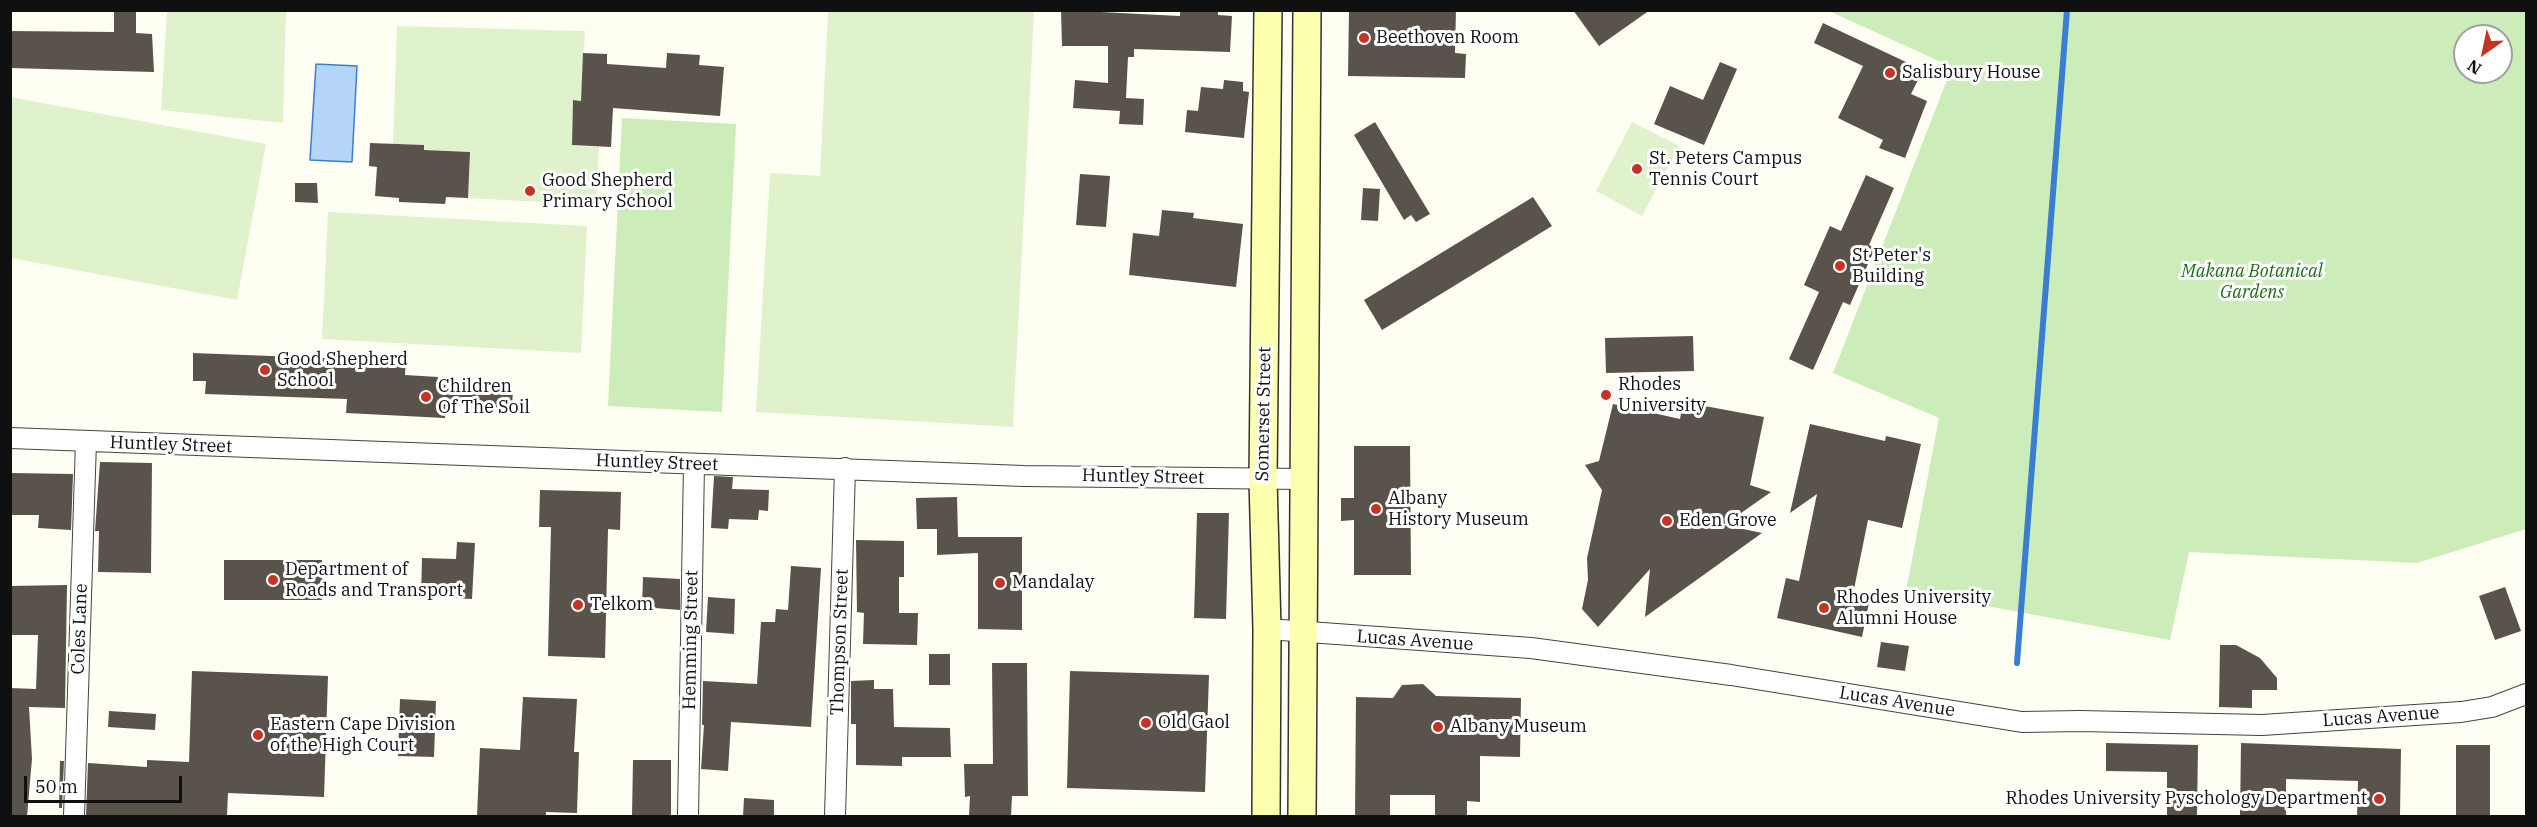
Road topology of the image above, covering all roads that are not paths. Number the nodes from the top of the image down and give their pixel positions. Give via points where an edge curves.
1 (1268, 10) edge
2 (1307, 10) edge
3 (1267, 185) junction
4 (1306, 192) junction
5 (10, 438) edge
6 (86, 441) junction
7 (694, 464) junction
8 (844, 468) junction
9 (1263, 479) junction
10 (1303, 479) junction
11 (1267, 629) junction
12 (1304, 634) junction
13 (2526, 694) edge
14 (74, 816) edge
15 (688, 816) edge
16 (835, 816) edge
17 (1266, 816) edge
18 (1302, 816) edge

1 - 3 main road, Somerset Street
2 - 4 main road
3 - 4 main road
3 - 9 main road, Somerset Street
4 - 10 main road
5 - 6 street, Huntley Street
6 - 7 street, Huntley Street
6 - 14 street, Coles Lane
7 - 8 street, Huntley Street
7 - 15 street, Hemming Street
8 - 9 street, Huntley Street via 1024,476
8 - 16 street, Thompson Street
9 - 10 street, Huntley Street
9 - 11 main road, Somerset Street
10 - 12 main road
11 - 12 street, Lucas Avenue
11 - 17 main road, Somerset Street
12 - 13 street, Lucas Avenue via 1531,648 1731,675 2022,722 2262,725 2461,712 2492,707
12 - 18 main road

